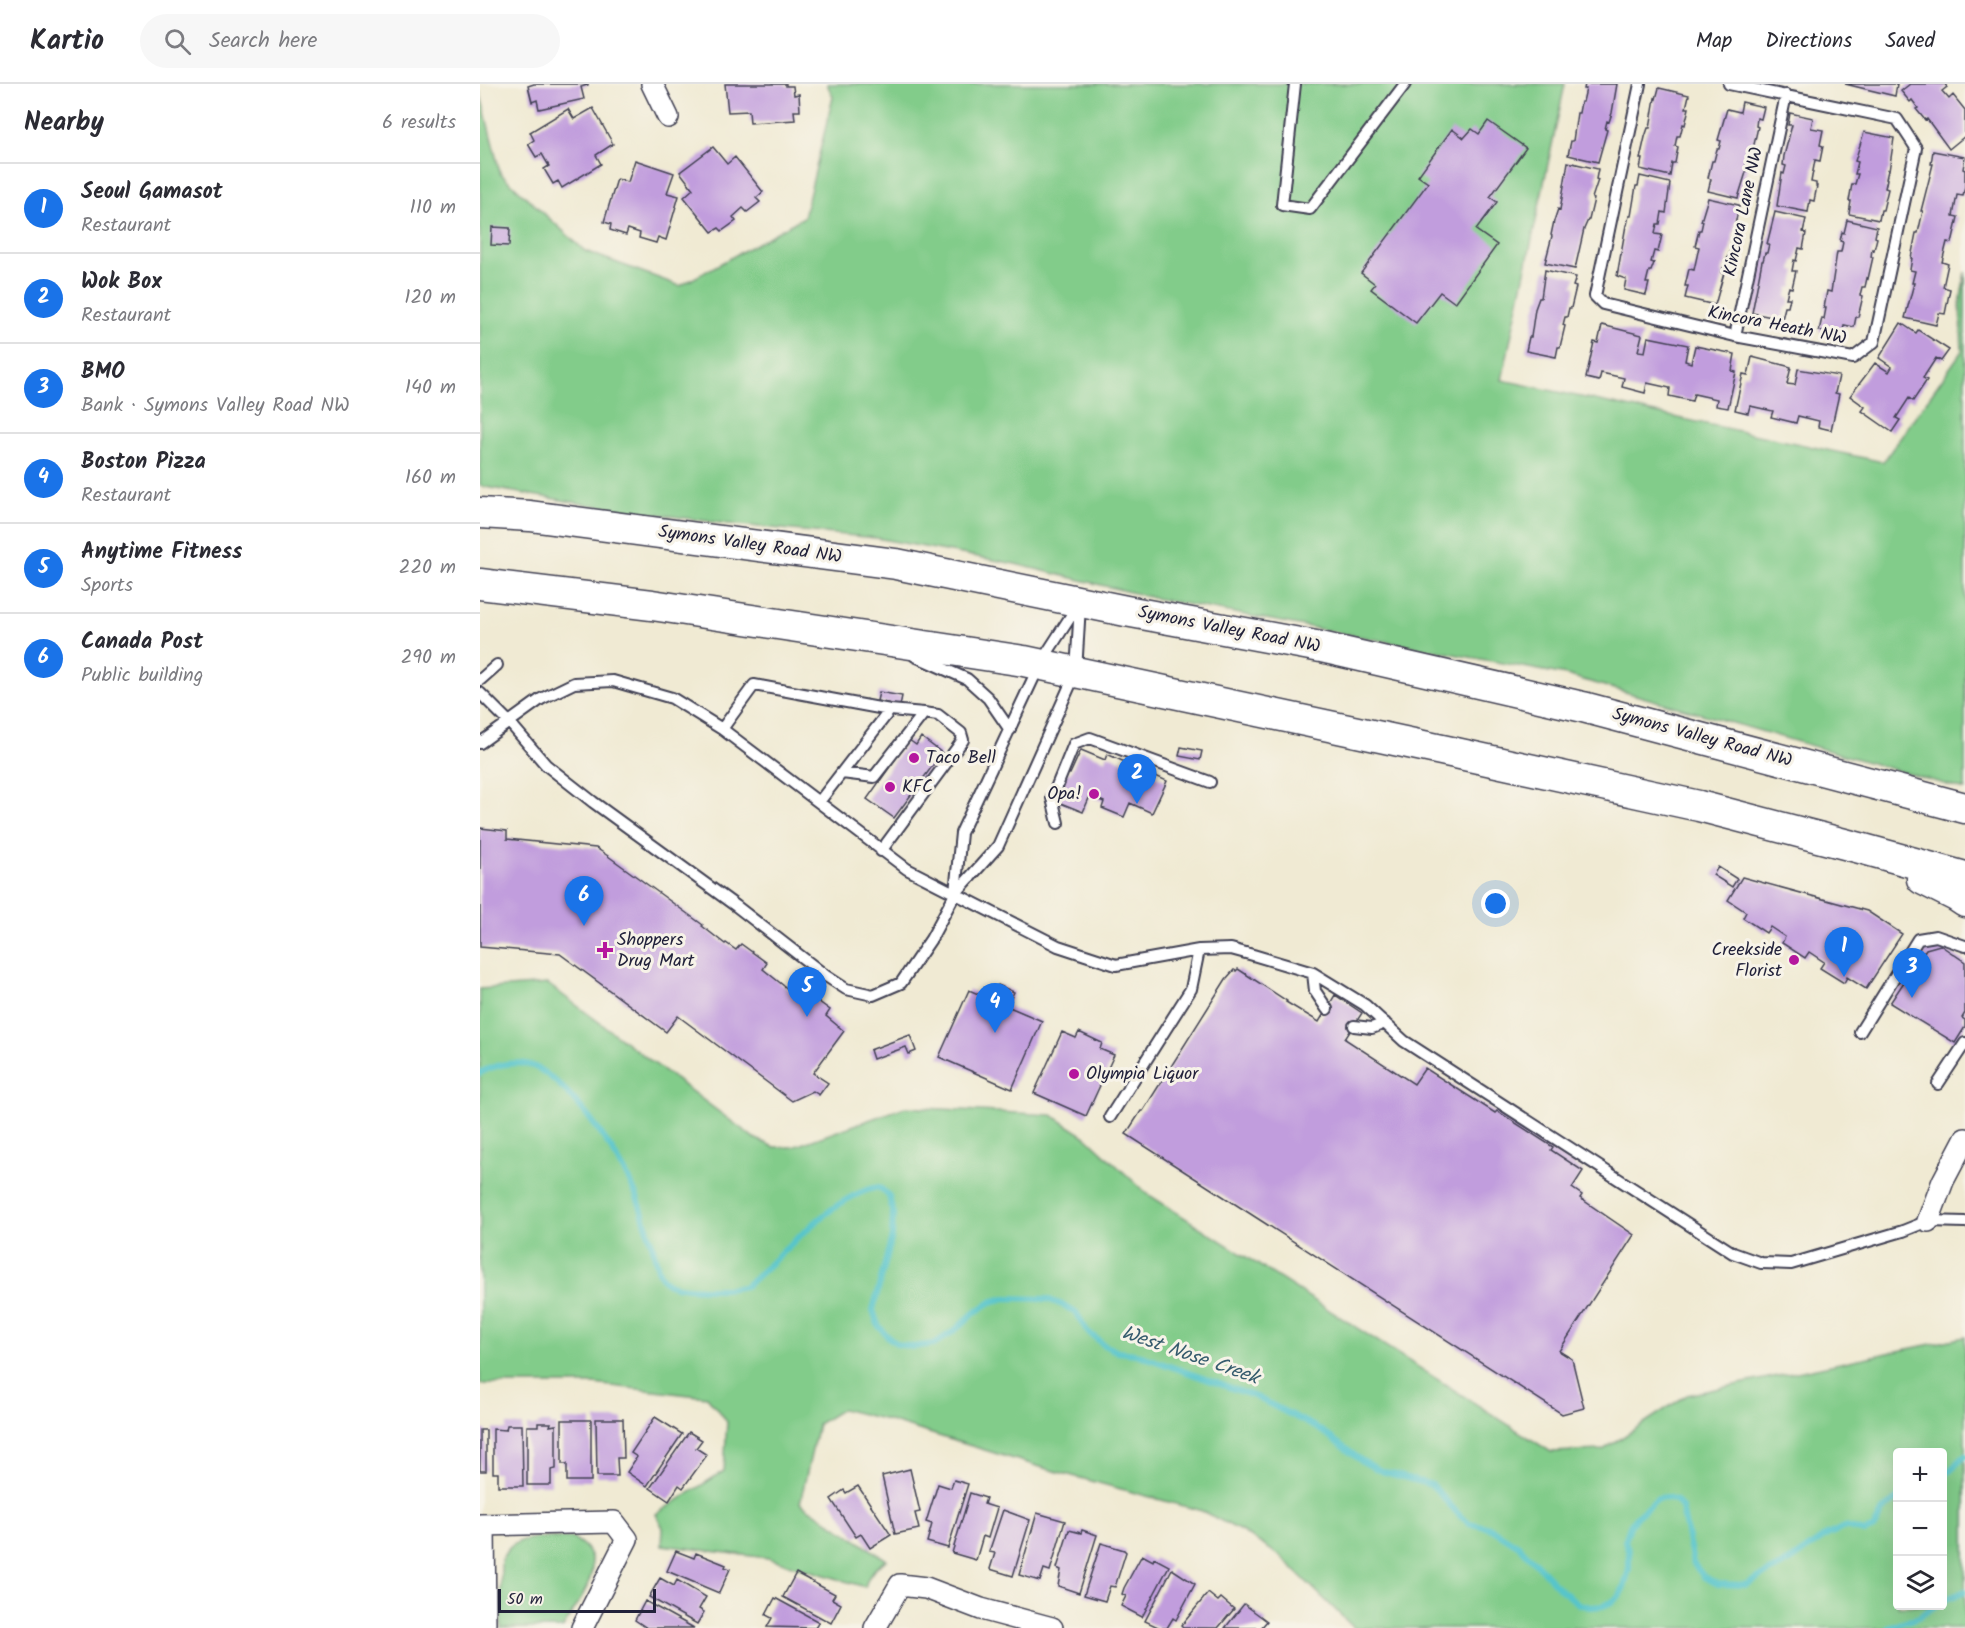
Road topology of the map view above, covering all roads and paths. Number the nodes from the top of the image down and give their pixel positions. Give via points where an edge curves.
1 (652, 84) edge
2 (1295, 84) edge
3 (1405, 84) edge
4 (1640, 84) edge
5 (1729, 84) edge
6 (1785, 95) junction
7 (668, 117) dead end
8 (1735, 336) junction
9 (480, 505) edge
10 (480, 513) edge
11 (531, 516) junction
12 (480, 584) edge
13 (1080, 601) junction
14 (877, 639) junction
15 (1040, 664) junction
16 (497, 665) dead end
17 (1076, 672) junction
18 (480, 680) edge
19 (480, 693) edge
20 (890, 710) junction
21 (924, 713) junction
22 (510, 723) junction
23 (722, 729) junction
24 (1010, 730) junction
25 (480, 743) edge
26 (842, 773) junction
27 (1210, 782) dead end
28 (819, 802) junction
29 (1965, 808) edge
30 (1058, 823) dead end
31 (1860, 848) junction
32 (881, 850) junction
33 (1965, 877) edge
34 (955, 894) junction
35 (1965, 902) edge
36 (1965, 946) edge
37 (1199, 950) junction
38 (1313, 973) junction
39 (1327, 1009) dead end
40 (1385, 1023) junction
41 (1354, 1026) dead end
42 (1860, 1032) dead end
43 (1965, 1043) edge
44 (1938, 1084) dead end
45 (1110, 1117) dead end
46 (1965, 1139) edge
47 (1928, 1221) junction
48 (1965, 1222) edge
49 (482, 1526) edge
50 (485, 1628) edge
51 (582, 1628) edge
52 (875, 1628) edge
53 (1052, 1628) edge

1 - 7 street
2 - 3 lane via 1282,205 1310,209
4 - 8 lane, Kincora Heath NW via 1595,296 1603,304
5 - 6 lane, Kincora Heath NW
6 - 8 lane, Kincora Lane NW
6 - 8 lane, Kincora Heath NW via 1897,119 1916,148 1914,160 1874,342 1853,358
9 - 11 main road
10 - 11 main road, Symons Valley Road NW
11 - 13 main road, Symons Valley Road NW via 896,564
12 - 14 main road
13 - 15 lane
13 - 17 lane
13 - 29 main road, Symons Valley Road NW via 1449,675
14 - 15 main road
14 - 24 lane via 967,679 988,698
15 - 17 main road
15 - 24 lane
16 - 18 lane
17 - 31 main road via 1699,806
17 - 34 lane via 998,846
19 - 22 lane
20 - 21 lane
20 - 23 lane via 754,685
20 - 26 lane
21 - 26 lane via 874,777
21 - 32 lane via 938,715 961,733 963,740
22 - 23 lane via 541,699 574,683 613,681 672,698
22 - 25 lane
22 - 34 lane via 546,765 846,989 873,995 901,983
23 - 28 lane
24 - 34 lane via 961,833
26 - 28 lane
27 - 30 lane via 1090,738 1074,744 1052,798
28 - 32 lane
31 - 33 main road
31 - 35 main road
32 - 34 lane via 907,869
34 - 37 lane via 1058,946 1116,965
36 - 42 lane via 1936,936 1918,939
37 - 38 lane via 1230,949
37 - 45 lane via 1191,989
38 - 39 lane via 1315,991
38 - 40 lane via 1365,1005
40 - 41 lane via 1372,1028
40 - 47 lane via 1404,1041 1733,1253 1751,1260 1791,1264
43 - 44 lane
46 - 47 street
47 - 48 lane
49 - 50 street
49 - 51 street via 614,1522 627,1539
52 - 53 street via 900,1585 926,1588

